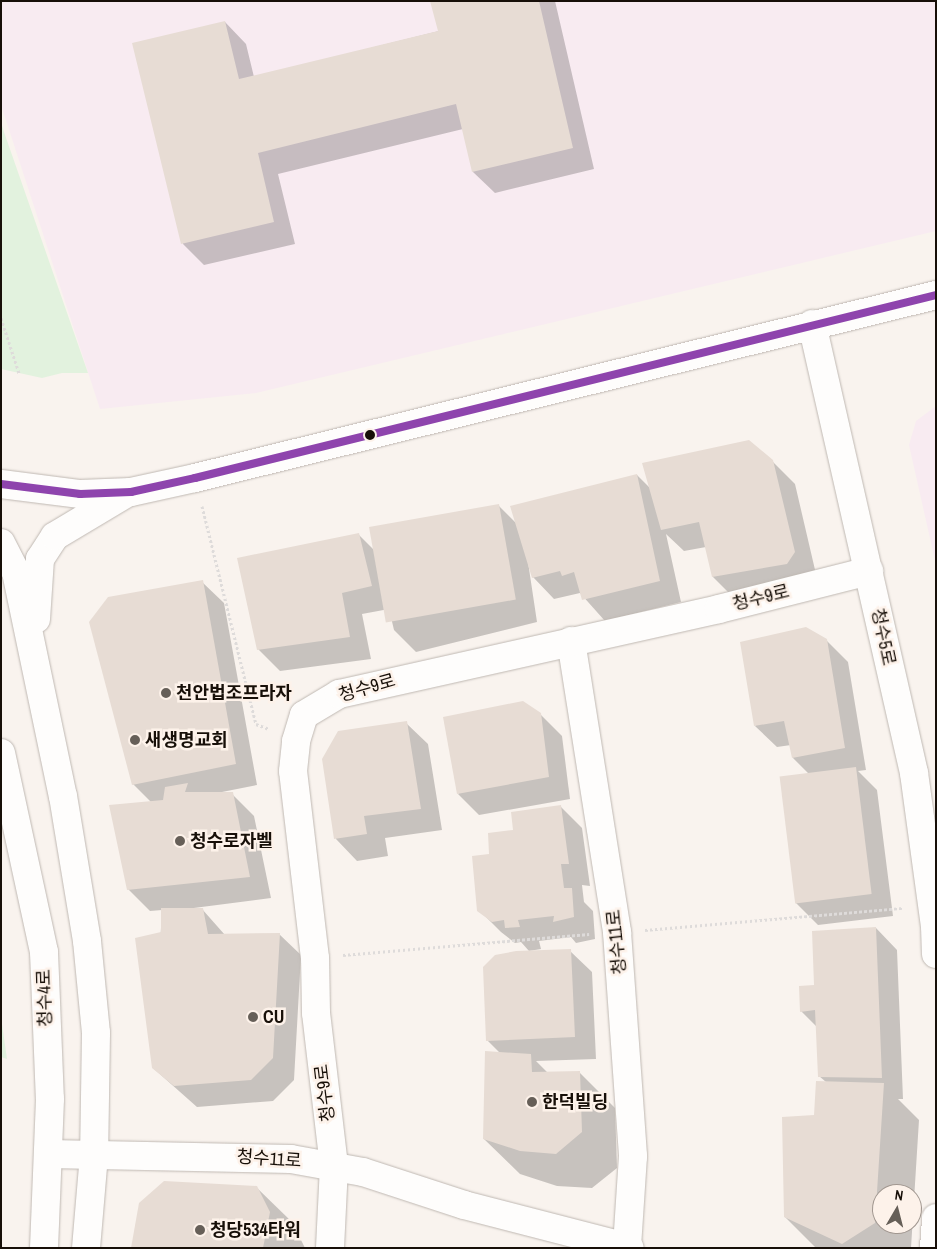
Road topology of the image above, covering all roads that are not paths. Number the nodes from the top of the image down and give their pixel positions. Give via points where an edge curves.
1 (936, 295) edge
2 (812, 324) junction
3 (1, 484) edge
4 (130, 492) junction
5 (1, 543) edge
6 (869, 571) junction
7 (571, 640) junction
8 (1, 753) edge
9 (60, 789) junction
10 (936, 954) edge
11 (50, 1154) junction
12 (94, 1155) junction
13 (334, 1166) junction
14 (936, 1218) edge
15 (628, 1247) edge
16 (44, 1248) edge
17 (86, 1248) edge
18 (330, 1248) edge
19 (934, 1248) edge

1 - 2 street
2 - 4 street
2 - 6 street, 청수5로
3 - 4 street via 80,494
4 - 9 street via 54,536 40,559 34,608
5 - 9 street via 16,572
6 - 7 street, 청수9로
6 - 10 street, 청수5로 via 914,773
7 - 13 street, 청수9로 via 339,694 304,715 296,741 293,771 315,958 316,1013
7 - 15 street, 청수11로 via 618,932 633,1156
8 - 11 street, 청수4로 via 44,952
9 - 12 street via 87,941 96,1032
11 - 12 street, 청수11로
11 - 16 street, 청수4로
12 - 13 street, 청수11로 via 291,1159
12 - 17 street
13 - 15 street, 청수11로 via 464,1205
13 - 18 street, 청수9로
14 - 19 street

